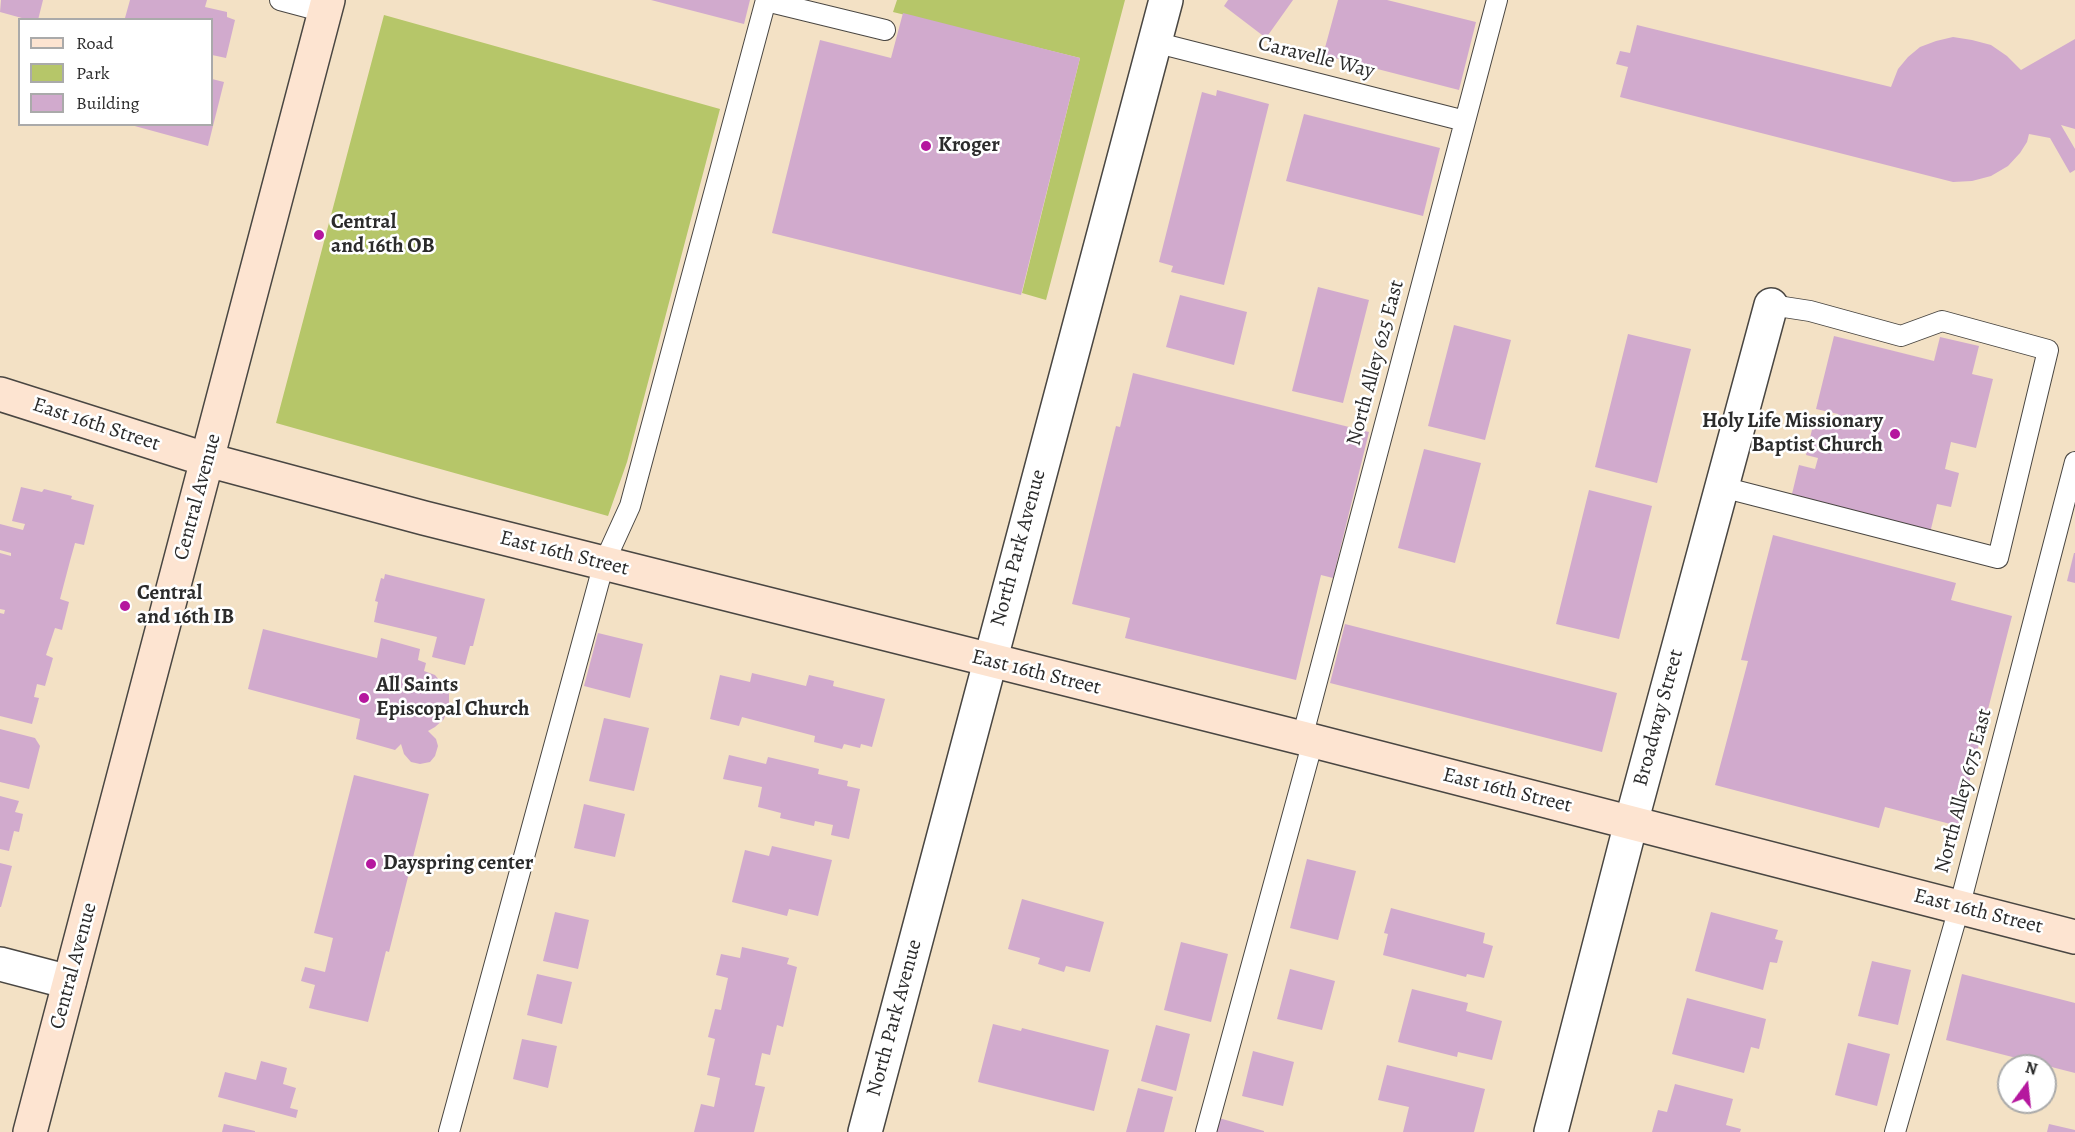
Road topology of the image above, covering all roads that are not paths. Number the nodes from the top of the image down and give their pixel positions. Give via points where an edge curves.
1 (280, 0) edge
2 (1166, 0) edge
3 (1497, 0) edge
4 (766, 1) edge
5 (327, 6) edge
6 (885, 30) dead end
7 (1154, 42) junction
8 (1465, 121) junction
9 (1771, 305) joint
10 (0, 394) edge
11 (208, 460) junction
12 (2075, 462) edge
13 (1722, 487) junction
14 (604, 563) junction
15 (989, 661) junction
16 (1307, 740) junction
17 (1631, 823) junction
18 (1959, 908) junction
19 (2075, 937) edge
20 (0, 964) edge
21 (69, 982) junction
22 (30, 1132) edge
23 (449, 1132) edge
24 (865, 1132) edge
25 (1206, 1132) edge
26 (1551, 1132) edge
27 (1895, 1132) edge

1 - 5 lane
2 - 7 street, North Park Avenue
3 - 8 lane, North Alley 625 East
4 - 6 lane
4 - 14 lane via 630,506
5 - 11 main road, Central Avenue
7 - 8 lane, Caravelle Way
7 - 15 street, North Park Avenue
8 - 16 lane, North Alley 625 East
9 - 13 street, Broadway Street
9 - 13 lane via 1810,311 1901,336 1942,321 2048,350 1998,558
10 - 11 main road, East 16th Street
11 - 14 main road, East 16th Street
11 - 21 main road, Central Avenue
12 - 18 lane, North Alley 675 East
13 - 17 street, Broadway Street
14 - 15 main road, East 16th Street
14 - 23 lane
15 - 16 main road, East 16th Street
15 - 24 street, North Park Avenue
16 - 17 main road, East 16th Street
16 - 25 lane, North Alley 625 East
17 - 18 main road, East 16th Street
17 - 26 street, Broadway Street
18 - 19 main road, East 16th Street
18 - 27 lane, North Alley 675 East
20 - 21 street
21 - 22 main road, Central Avenue

